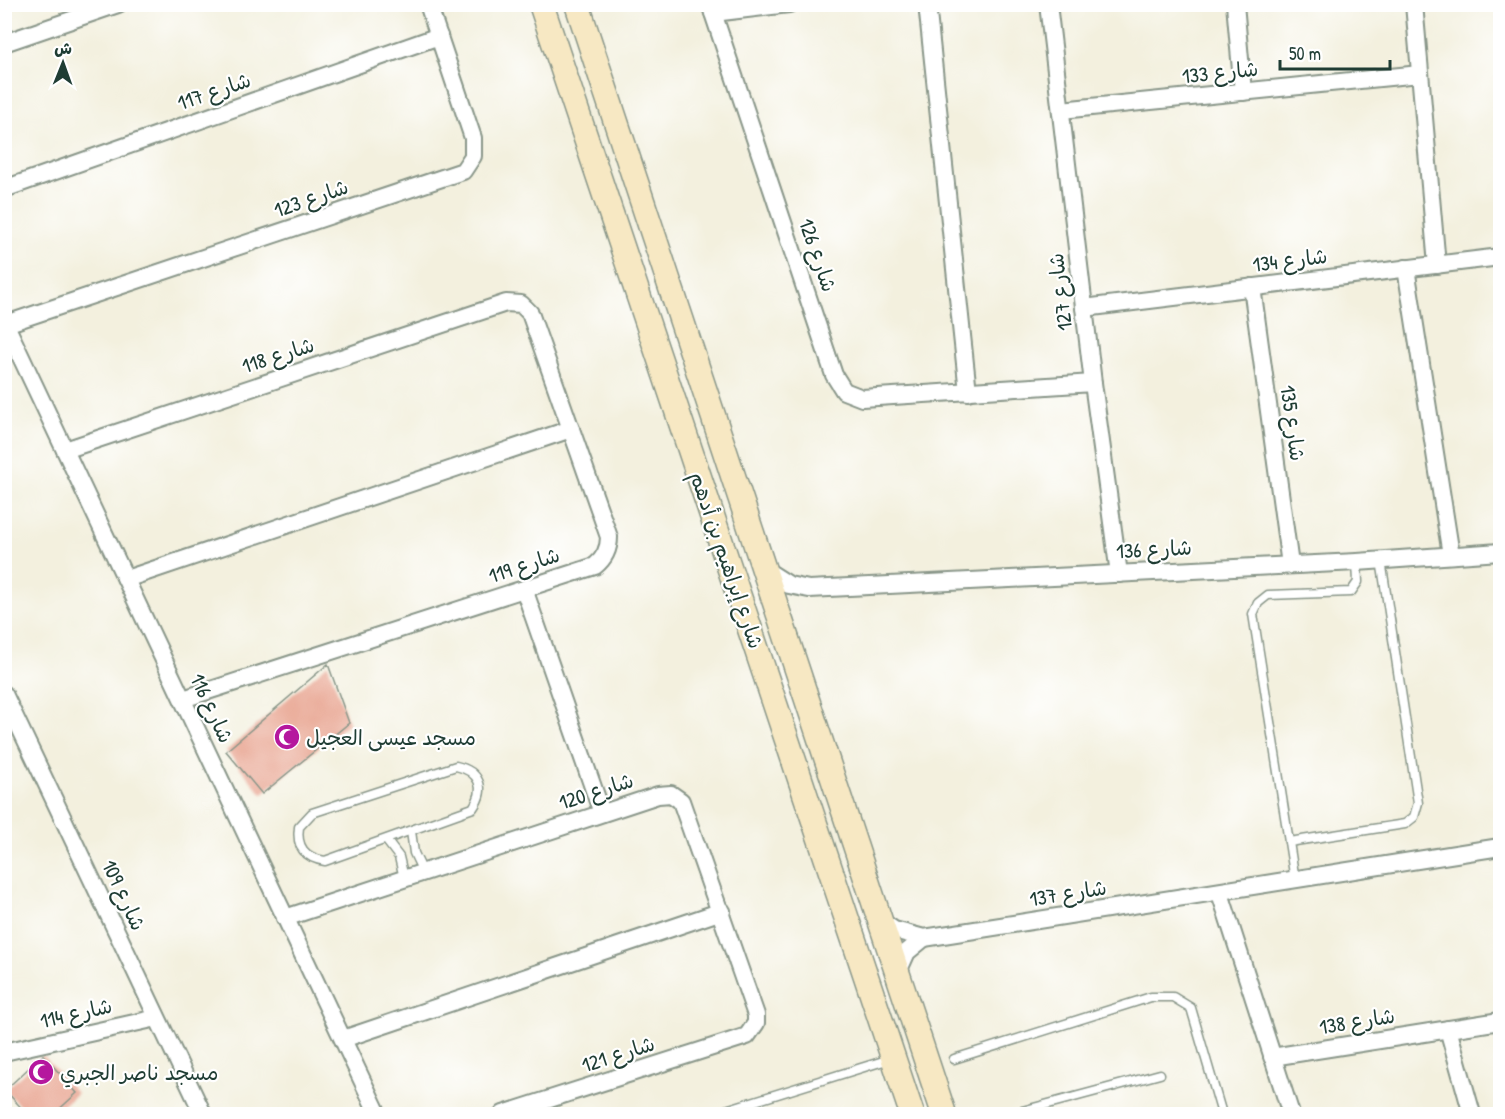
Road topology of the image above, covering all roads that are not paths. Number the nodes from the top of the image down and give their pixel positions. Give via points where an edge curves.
1 (118, 4) edge
2 (428, 4) edge
3 (541, 4) edge
4 (577, 4) edge
5 (789, 4) edge
6 (927, 4) edge
7 (1048, 4) edge
8 (1235, 4) edge
9 (1414, 4) edge
10 (711, 9) edge
11 (439, 36) junction
12 (4, 43) edge
13 (1420, 74) junction
14 (1243, 92) junction
15 (1061, 110) junction
16 (624, 146) junction
17 (592, 158) junction
18 (4, 189) edge
19 (640, 193) junction
20 (608, 206) junction
21 (1500, 257) edge
22 (1437, 265) junction
23 (1406, 268) junction
24 (1252, 287) junction
25 (506, 303) joint
26 (1084, 308) junction
27 (5, 323) edge
28 (1093, 383) junction
29 (968, 392) junction
30 (571, 429) junction
31 (65, 450) junction
32 (1500, 552) edge
33 (1452, 555) junction
34 (1381, 560) junction
35 (1357, 562) junction
36 (1290, 565) junction
37 (764, 569) junction
38 (1119, 574) junction
39 (126, 579) junction
40 (524, 588) junction
41 (809, 589) junction
42 (781, 618) junction
43 (4, 694) edge
44 (183, 699) junction
45 (602, 813) junction
46 (411, 831) junction
47 (386, 840) junction
48 (1289, 842) junction
49 (1500, 847) edge
50 (423, 872) junction
51 (404, 878) junction
52 (1295, 881) junction
53 (1220, 893) junction
54 (722, 911) junction
55 (285, 918) junction
56 (881, 921) junction
57 (924, 938) junction
58 (898, 972) junction
59 (157, 1018) junction
60 (1500, 1021) edge
61 (1448, 1029) junction
62 (747, 1036) joint
63 (343, 1040) junction
64 (4, 1052) edge
65 (1272, 1057) junction
66 (893, 1058) junction
67 (954, 1059) dead end
68 (1160, 1074) dead end
69 (203, 1114) edge
70 (378, 1114) edge
71 (503, 1114) edge
72 (714, 1114) edge
73 (912, 1114) edge
74 (944, 1114) edge
75 (1011, 1114) edge
76 (1222, 1114) edge
77 (1291, 1114) edge
78 (1472, 1114) edge

1 - 12 street
2 - 11 street, شارع 123
3 - 17 street, شارع إبراهيم بن أدهم
4 - 16 street, شارع إبراهيم بن أدهم
5 - 10 street, شارع 126
6 - 29 street
7 - 15 street, شارع 127
8 - 14 street
9 - 13 street
10 - 29 street, شارع 126 via 838,384 852,396 862,398
11 - 18 street, شارع 117
11 - 27 street, شارع 123 via 473,138 473,156 463,171
13 - 14 street, شارع 133
13 - 22 street
14 - 15 street, شارع 133
15 - 26 street, شارع 127
16 - 17 street via 613,160 602,162
16 - 19 street, شارع إبراهيم بن أدهم
17 - 20 street, شارع إبراهيم بن أدهم
19 - 20 street via 632,188 618,189
19 - 37 street, شارع إبراهيم بن أدهم
20 - 66 street, شارع إبراهيم بن أدهم
21 - 22 street, شارع 134
22 - 23 street, شارع 134
23 - 24 street, شارع 134
23 - 33 street
24 - 26 street, شارع 134
24 - 36 street, شارع 135
25 - 30 street, شارع 119 via 521,304 530,313
25 - 31 street, شارع 118
26 - 28 street, شارع 127
27 - 31 street, شارع 116
28 - 29 street, شارع 126
28 - 38 street, شارع 127
30 - 39 street
30 - 40 street, شارع 119 via 607,531 608,549 595,566
31 - 39 street, شارع 116
32 - 33 street, شارع 136
33 - 34 street, شارع 136
34 - 35 street, شارع 136
34 - 48 lane via 1417,810 1405,824
35 - 36 street, شارع 136
35 - 48 lane via 1358,582 1351,592 1268,595 1254,609
36 - 38 street, شارع 136
37 - 41 street, شارع 136 via 789,585
37 - 42 street, شارع إبراهيم بن أدهم
38 - 41 street, شارع 136
39 - 44 street, شارع 116
40 - 44 street, شارع 119
40 - 45 street
41 - 42 street via 788,603
42 - 56 street, شارع إبراهيم بن أدهم
43 - 59 street, شارع 109
44 - 55 street, شارع 116
45 - 50 street, شارع 120
45 - 54 street, شارع 120 via 658,795 677,797 685,805
46 - 47 lane
46 - 47 lane via 473,808 480,798 477,776 456,766 321,810 304,819 298,837 306,855 325,861
46 - 50 lane via 414,853
47 - 51 lane via 399,857
48 - 52 lane
49 - 52 street, شارع 137
50 - 51 street, شارع 120
51 - 55 street, شارع 120
52 - 53 street, شارع 137
53 - 57 street, شارع 137
53 - 65 street
54 - 62 street, شارع 120 via 756,1015 756,1023
54 - 63 street
55 - 63 street, شارع 116
56 - 57 street, شارع 137 via 894,930
56 - 58 street, شارع إبراهيم بن أدهم
57 - 58 street via 907,952
58 - 74 street, شارع إبراهيم بن أدهم
59 - 64 street, شارع 114
59 - 69 street, شارع 109
60 - 61 street, شارع 138
61 - 65 street, شارع 138
61 - 78 street
62 - 71 street, شارع 121
63 - 70 street, شارع 116
65 - 77 street
66 - 72 lane
66 - 73 street, شارع إبراهيم بن أدهم
67 - 76 lane via 1151,997 1173,996 1191,1008
68 - 75 lane

